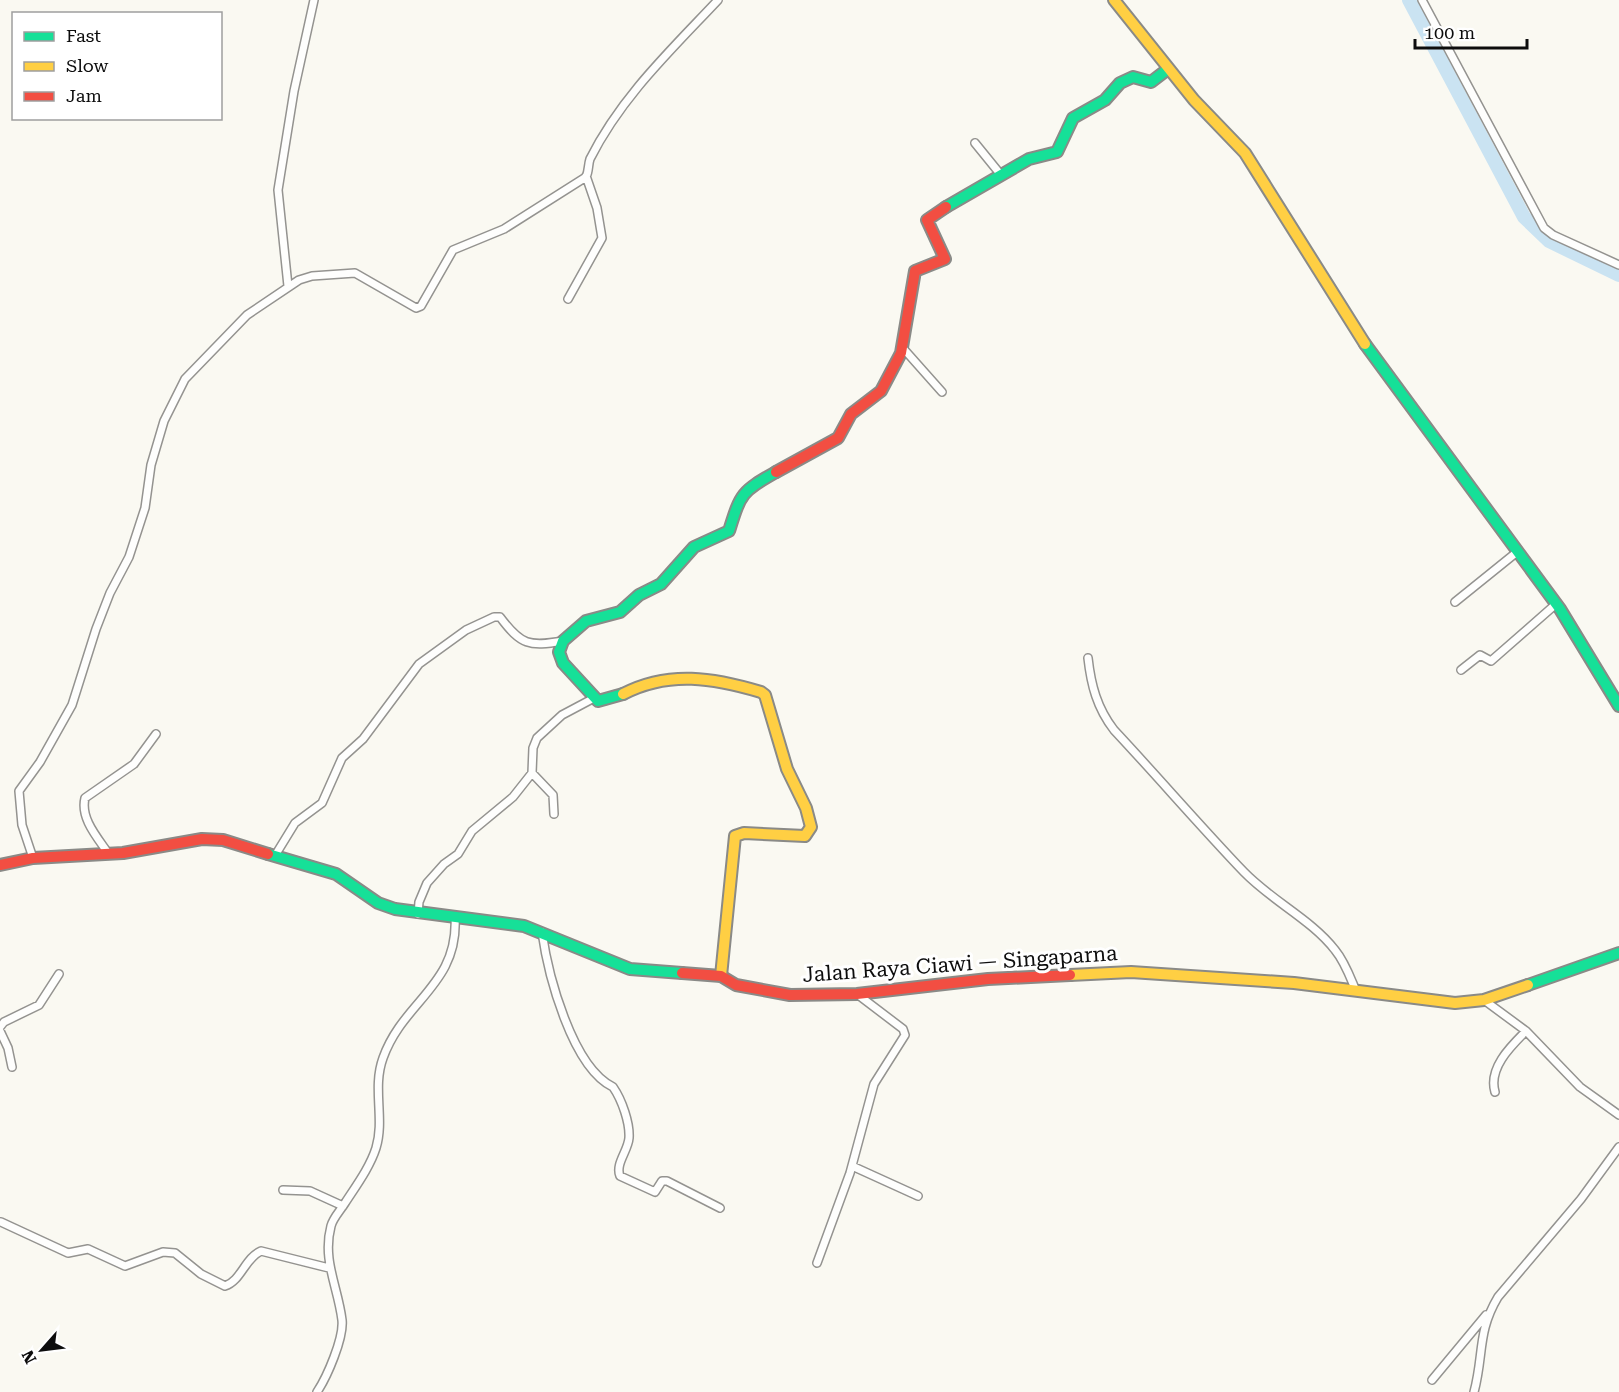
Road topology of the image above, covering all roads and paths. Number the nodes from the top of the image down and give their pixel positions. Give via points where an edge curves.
1 (314, 0) edge
2 (718, 0) edge
3 (1114, 0) edge
4 (1422, 0) edge
5 (1168, 69) junction
6 (975, 143) dead end
7 (1000, 175) junction
8 (586, 176) junction
9 (1619, 265) edge
10 (288, 286) junction
11 (568, 299) dead end
12 (902, 347) junction
13 (942, 392) dead end
14 (1517, 552) junction
15 (1455, 602) dead end
16 (1556, 604) junction
17 (563, 641) junction
18 (1088, 658) dead end
19 (1461, 670) dead end
20 (594, 698) junction
21 (1619, 706) edge
22 (156, 734) dead end
23 (532, 773) junction
24 (554, 814) dead end
25 (108, 853) junction
26 (276, 854) junction
27 (33, 858) junction
28 (0, 865) edge
29 (418, 914) junction
30 (455, 917) junction
31 (542, 932) junction
32 (1619, 953) edge
33 (59, 974) dead end
34 (720, 976) junction
35 (1356, 991) junction
36 (857, 994) junction
37 (1484, 1000) junction
38 (0, 1029) edge
39 (1526, 1031) junction
40 (12, 1067) dead end
41 (1495, 1092) dead end
42 (1619, 1115) edge
43 (1619, 1147) edge
44 (852, 1166) junction
45 (283, 1190) dead end
46 (918, 1196) dead end
47 (343, 1206) junction
48 (720, 1208) dead end
49 (1, 1222) edge
50 (817, 1263) dead end
51 (329, 1268) junction
52 (1490, 1311) junction
53 (1432, 1380) dead end
54 (318, 1392) edge
55 (1474, 1392) edge

1 - 10 street via 278,190
2 - 8 street via 652,69 624,105 589,161
3 - 5 street
4 - 9 street via 1544,228
5 - 7 street via 1151,82 1133,77 1120,83 1109,97 1074,118 1057,152 1032,157
5 - 14 street via 1245,153 1352,326
6 - 7 street
7 - 12 street via 927,218 945,258 915,271
8 - 10 street via 504,229 453,250 421,306 416,308 355,273 312,276
8 - 11 street via 602,238
10 - 27 street via 247,315 213,348 182,385 164,421 151,465 145,508 110,593 72,705 19,791 22,825
12 - 13 street
12 - 17 street via 886,385 851,414 838,438 750,485 739,499 729,531 694,547 661,584 639,595 620,612 586,621
14 - 15 street
14 - 16 street
16 - 19 street via 1497,657 1491,661 1480,656
16 - 21 street
17 - 20 street via 559,652 563,663
17 - 26 street via 526,644 500,617 494,617 466,630 419,664 363,739 342,758 321,803 295,824
18 - 35 street via 1099,709 1114,730 1246,874 1334,949
20 - 23 street via 562,715 537,738
20 - 34 street via 604,701 636,687 691,676 721,679 765,695 777,745 812,826 805,836 735,836
22 - 25 street via 134,764 85,798 86,819
23 - 24 street via 553,795
23 - 29 street via 513,797 472,831 458,854 427,883
25 - 26 street, Jalan Raya Ciawi — Singaparna via 202,839 223,840
25 - 27 street, Jalan Raya Ciawi — Singaparna
26 - 29 street, Jalan Raya Ciawi — Singaparna via 336,874 378,903
27 - 28 street, Jalan Raya Ciawi — Singaparna
29 - 30 street, Jalan Raya Ciawi — Singaparna
30 - 31 street, Jalan Raya Ciawi — Singaparna via 502,921
30 - 47 street via 456,937 448,965 402,1021 383,1058 377,1080 379,1136
31 - 34 street, Jalan Raya Ciawi — Singaparna via 630,969
31 - 48 street via 552,983 583,1058 603,1083 613,1087 622,1106 629,1140 618,1167 620,1176 656,1192 662,1181 667,1181
32 - 37 street, Jalan Raya Ciawi — Singaparna
33 - 38 street via 39,1005 4,1022
34 - 36 street, Jalan Raya Ciawi — Singaparna via 736,986 790,995
35 - 36 street, Jalan Raya Ciawi — Singaparna via 1131,972 988,979
35 - 37 street, Jalan Raya Ciawi — Singaparna via 1432,1002
36 - 44 street via 903,1029 905,1035 874,1084
37 - 39 street
38 - 40 street
39 - 41 street via 1502,1057 1493,1084
39 - 42 street via 1580,1087
43 - 52 street
44 - 46 street
44 - 50 street
45 - 47 street via 310,1191
47 - 51 street via 332,1223
49 - 51 street via 51,1247 73,1254 88,1249 119,1265 130,1265 163,1252 175,1253 201,1275 225,1286 261,1251
51 - 54 street via 342,1321 340,1337
52 - 53 street
52 - 55 street via 1480,1344

